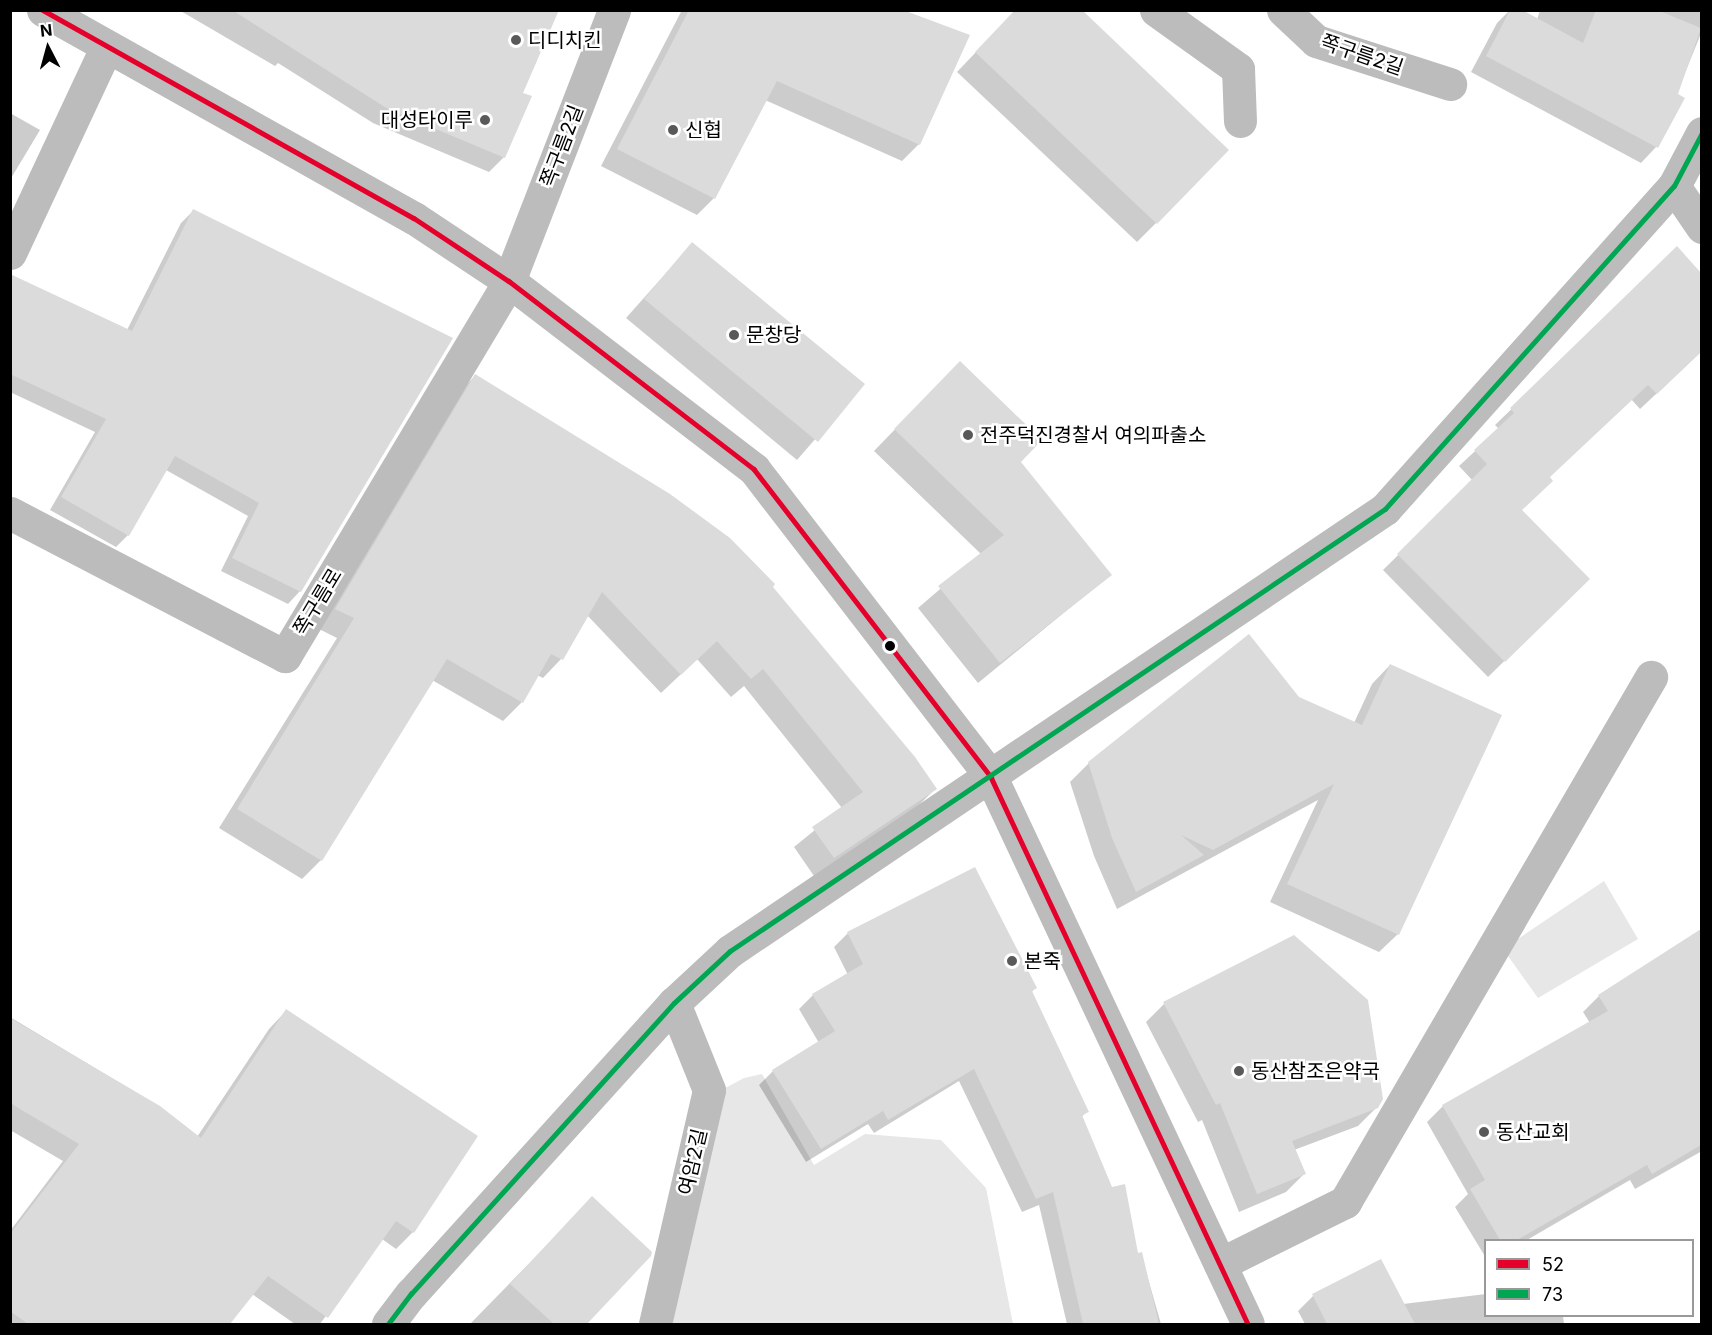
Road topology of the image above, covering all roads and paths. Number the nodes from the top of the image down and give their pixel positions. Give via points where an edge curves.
1 (43, 10) edge
2 (614, 10) edge
3 (1156, 10) edge
4 (1283, 10) edge
5 (106, 48) junction
6 (1450, 84) dead end
7 (1240, 121) dead end
8 (1701, 133) edge
9 (1674, 186) junction
10 (1701, 226) edge
11 (10, 253) edge
12 (509, 281) junction
13 (10, 513) edge
14 (1651, 677) dead end
15 (991, 777) junction
16 (674, 1004) junction
17 (1220, 1264) junction
18 (388, 1324) edge
19 (654, 1324) edge
20 (1248, 1324) edge

1 - 5 street
2 - 12 street, 쪽구름2길
3 - 7 street via 1238,69
4 - 6 street, 쪽구름2길 via 1316,41
5 - 11 street
5 - 12 street via 414,218
8 - 9 street
9 - 10 street
9 - 15 street via 1385,509
12 - 13 street, 쪽구름로 via 285,657
12 - 15 street via 754,469
14 - 17 street via 1345,1203
15 - 16 street via 730,951
15 - 17 street
16 - 18 street
16 - 19 street, 여암2길 via 709,1090
17 - 20 street

